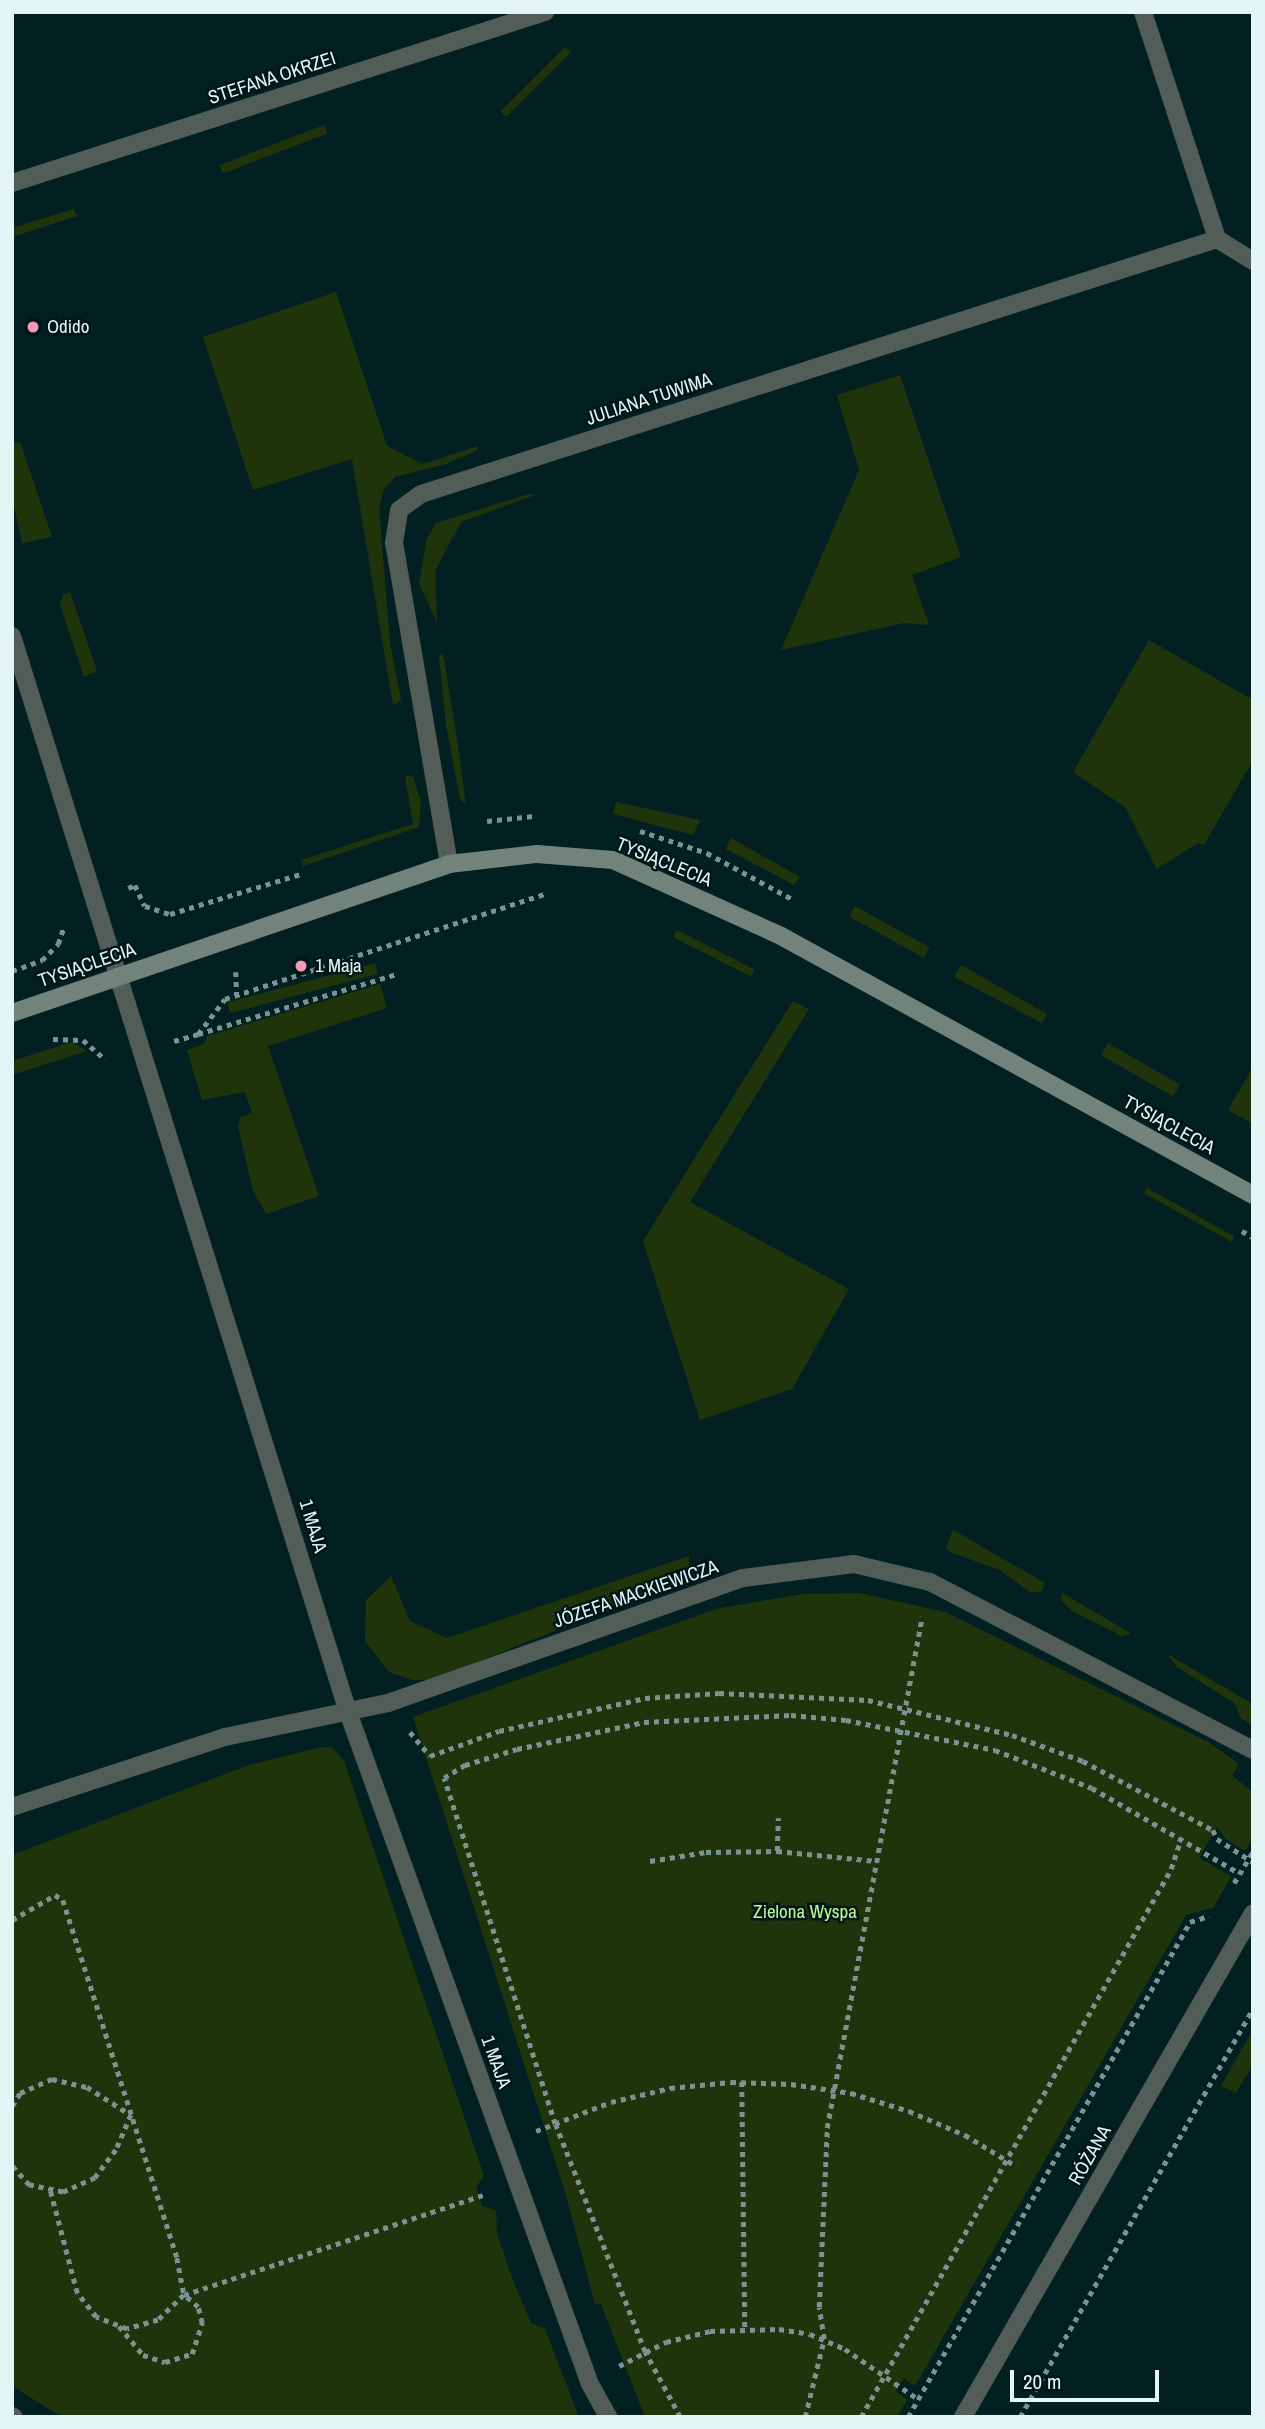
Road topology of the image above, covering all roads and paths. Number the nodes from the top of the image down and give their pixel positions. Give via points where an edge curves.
1 (545, 12) edge
2 (1143, 12) edge
3 (12, 183) edge
4 (1217, 239) junction
5 (1253, 261) edge
6 (12, 636) edge
7 (449, 863) junction
8 (555, 892) dead end
9 (95, 899) junction
10 (12, 971) edge
11 (397, 974) dead end
12 (120, 976) junction
13 (12, 1013) edge
14 (198, 1034) junction
15 (47, 1041) dead end
16 (143, 1051) junction
17 (1253, 1195) edge
18 (1228, 1224) dead end
19 (1253, 1237) edge
20 (923, 1611) dead end
21 (905, 1707) junction
22 (348, 1712) junction
23 (901, 1728) junction
24 (1253, 1750) edge
25 (430, 1756) dead end
26 (12, 1807) edge
27 (778, 1818) dead end
28 (1181, 1838) junction
29 (777, 1851) junction
30 (1253, 1851) edge
31 (650, 1861) dead end
32 (876, 1861) junction
33 (1250, 1861) edge
34 (1239, 1873) junction
35 (1229, 1893) dead end
36 (1253, 1913) edge
37 (1218, 1914) dead end
38 (12, 1920) edge
39 (1253, 2008) edge
40 (742, 2082) junction
41 (833, 2090) junction
42 (12, 2106) edge
43 (131, 2115) junction
44 (555, 2124) junction
45 (503, 2144) junction
46 (1006, 2159) junction
47 (12, 2166) edge
48 (1016, 2166) dead end
49 (517, 2183) junction
50 (50, 2190) junction
51 (184, 2295) junction
52 (119, 2326) junction
53 (745, 2327) junction
54 (824, 2339) junction
55 (645, 2352) junction
56 (615, 2368) dead end
57 (882, 2373) junction
58 (918, 2399) junction
59 (608, 2417) edge
60 (680, 2417) edge
61 (805, 2417) edge
62 (861, 2417) edge
63 (908, 2417) edge
64 (963, 2417) edge
65 (1020, 2417) edge

1 - 3 street, STEFANA OKRZEI
2 - 4 street
4 - 5 street
4 - 7 street, JULIANA TUWIMA via 421,495 399,510 394,543
6 - 9 street, 1 MAJA
7 - 12 street, TYSIĄCLECIA
7 - 17 street, TYSIĄCLECIA via 537,854 613,860 781,936
8 - 14 path via 532,895 463,923 225,999
9 - 10 path via 63,910 58,944 42,960
9 - 12 street, 1 MAJA
11 - 14 path
12 - 13 street, TYSIĄCLECIA
12 - 16 street, 1 MAJA
14 - 16 path
15 - 16 path via 83,1040 107,1061
16 - 22 street, 1 MAJA
18 - 19 path
20 - 21 path
21 - 23 path
21 - 25 path via 794,1693 645,1698 499,1731
21 - 33 path via 1012,1735 1083,1761 1213,1830 1217,1839
22 - 24 street, JÓZEFA MACKIEWICZA via 388,1703 744,1578 854,1564 930,1582
22 - 26 street, JÓZEFA MACKIEWICZA via 225,1737
22 - 45 street, 1 MAJA
23 - 28 path via 995,1750 1056,1773
23 - 32 path
23 - 44 path via 791,1715 644,1722 517,1749 465,1765 444,1778
27 - 29 path
28 - 34 path
28 - 46 path via 1171,1869
29 - 31 path via 706,1852
29 - 32 path
30 - 33 path
32 - 41 path
33 - 34 path
34 - 35 path
36 - 64 street, RÓŻANA
37 - 58 path via 1190,1922
38 - 43 path via 55,1895 63,1900
39 - 65 path
40 - 41 path
40 - 44 path via 670,2088 611,2102
40 - 53 path
41 - 46 path via 909,2110 965,2134
41 - 54 path via 827,2128 819,2307
42 - 43 path via 20,2093 52,2079 86,2087
43 - 50 path via 116,2150 95,2178 63,2192
43 - 51 path via 177,2258
44 - 45 path
44 - 55 path
45 - 49 street, 1 MAJA
46 - 48 path
46 - 57 path
47 - 50 path via 29,2185
49 - 51 path
49 - 59 street, 1 MAJA via 590,2384
50 - 52 path via 77,2292 96,2317
51 - 52 path via 158,2320 127,2329
51 - 52 path via 198,2307 202,2323 192,2354 165,2362 143,2356
53 - 54 path
53 - 55 path via 710,2331
54 - 57 path
54 - 61 path
55 - 56 path
55 - 60 path
57 - 58 path
57 - 62 path
58 - 63 path

